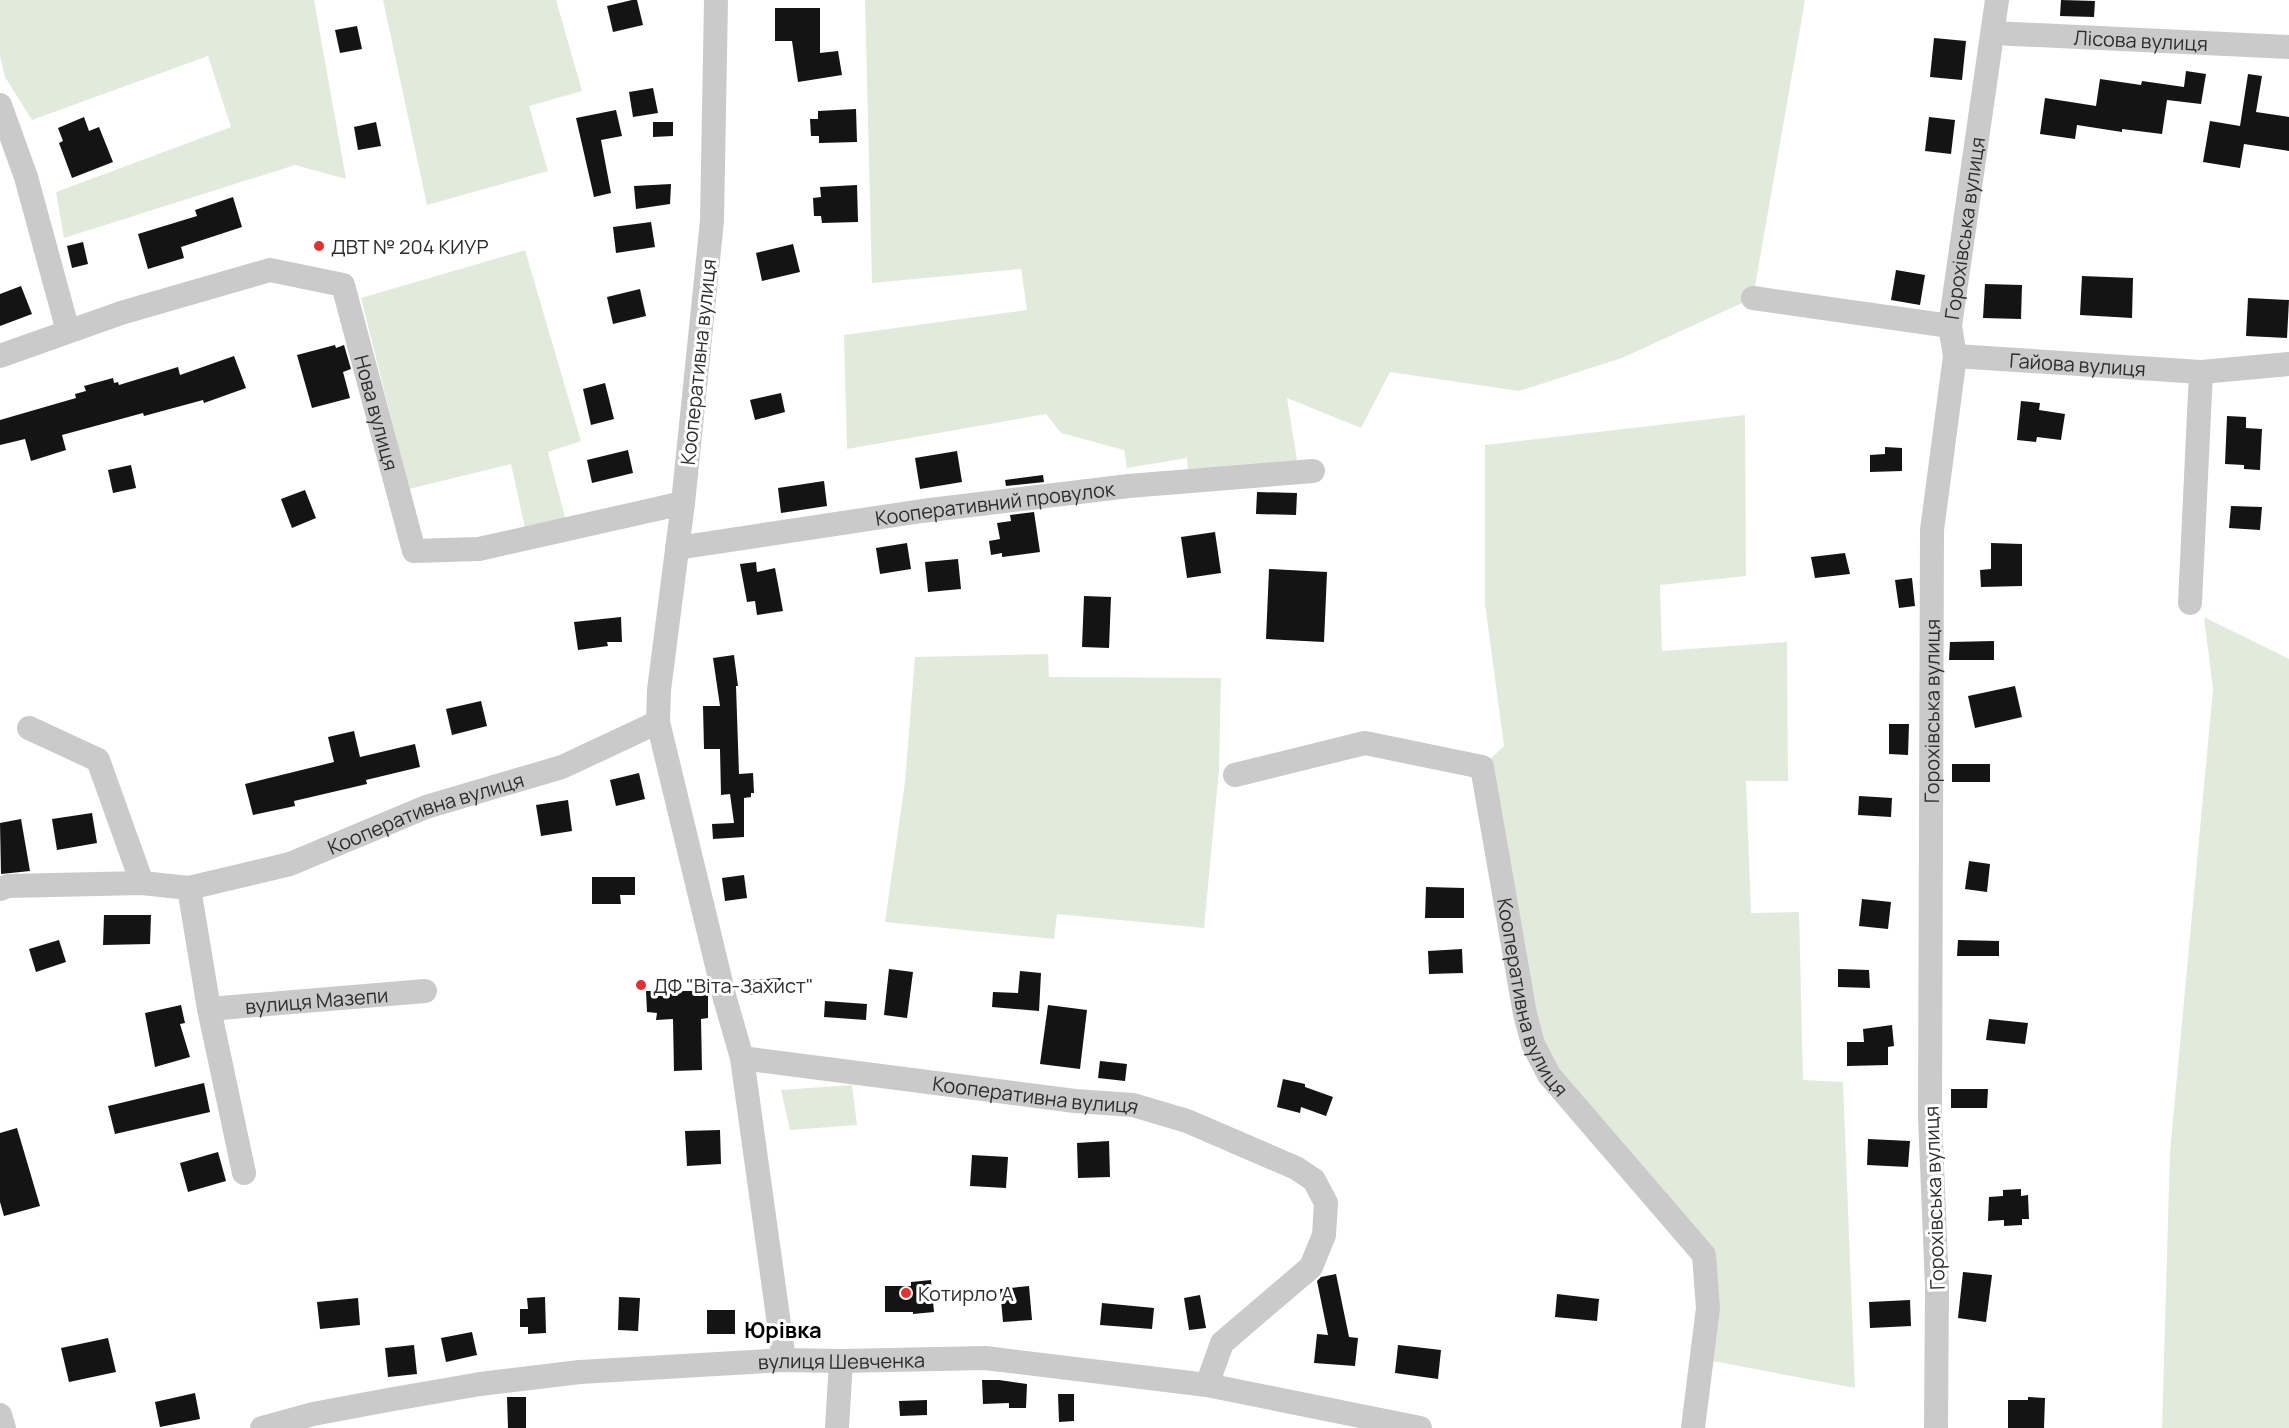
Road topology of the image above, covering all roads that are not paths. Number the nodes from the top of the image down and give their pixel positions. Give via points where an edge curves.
1 (716, 0) edge
2 (1997, 0) edge
3 (1993, 33) junction
4 (2289, 47) edge
5 (0, 105) edge
6 (1753, 298) dead end
7 (1950, 326) junction
8 (68, 331) junction
9 (0, 356) edge
10 (1954, 356) junction
11 (2289, 364) edge
12 (2201, 372) junction
13 (1313, 471) dead end
14 (683, 503) junction
15 (677, 548) junction
16 (2190, 603) dead end
17 (658, 722) junction
18 (29, 728) dead end
19 (1235, 775) dead end
20 (142, 883) junction
21 (189, 888) junction
22 (0, 889) edge
23 (425, 991) dead end
24 (209, 1009) junction
25 (742, 1058) junction
26 (244, 1173) dead end
27 (784, 1360) junction
28 (841, 1361) junction
29 (1207, 1385) junction
30 (0, 1415) edge
31 (313, 1421) edge
32 (4, 1428) edge
33 (262, 1428) edge
34 (837, 1428) edge
35 (1420, 1428) edge
36 (1693, 1428) edge
37 (1936, 1428) edge

1 - 14 street, Кооперативна вулиця via 712,221
2 - 3 street, Горохівська вулиця
3 - 4 street, Лісова вулиця
3 - 7 street, Горохівська вулиця
5 - 8 street via 26,177
6 - 7 street
7 - 10 street, Горохівська вулиця
8 - 9 street, Нова вулиця
8 - 14 street, Нова вулиця via 270,270 343,285 414,551 479,549
10 - 12 street, Гайова вулиця
10 - 37 street, Горохівська вулиця via 1932,530 1930,1118 1937,1287
11 - 12 street, Гайова вулиця
12 - 16 street
13 - 15 street, Кооперативний провулок via 1129,486 922,511
14 - 15 street, Кооперативна вулиця
15 - 17 street, Кооперативна вулиця
17 - 21 street, Кооперативна вулиця via 562,767 426,807 290,864
17 - 25 street, Кооперативна вулиця
18 - 20 street via 98,760
19 - 36 street, Кооперативна вулиця via 1365,743 1482,767 1533,1044 1550,1075 1704,1255 1708,1308
20 - 21 street
20 - 22 street
21 - 24 street
23 - 24 street, вулиця Мазепи
24 - 26 street
25 - 27 street, Кооперативна вулиця
25 - 29 street, Кооперативна вулиця via 1133,1105 1187,1121 1296,1168 1314,1180 1326,1203 1324,1235 1311,1267 1222,1343
27 - 28 street, вулиця Шевченка
27 - 31 street, вулиця Шевченка via 580,1372 480,1384
28 - 29 street, вулиця Шевченка via 985,1358
28 - 34 street
29 - 35 street, вулиця Шевченка
30 - 32 street
31 - 33 street, вулиця Шевченка

